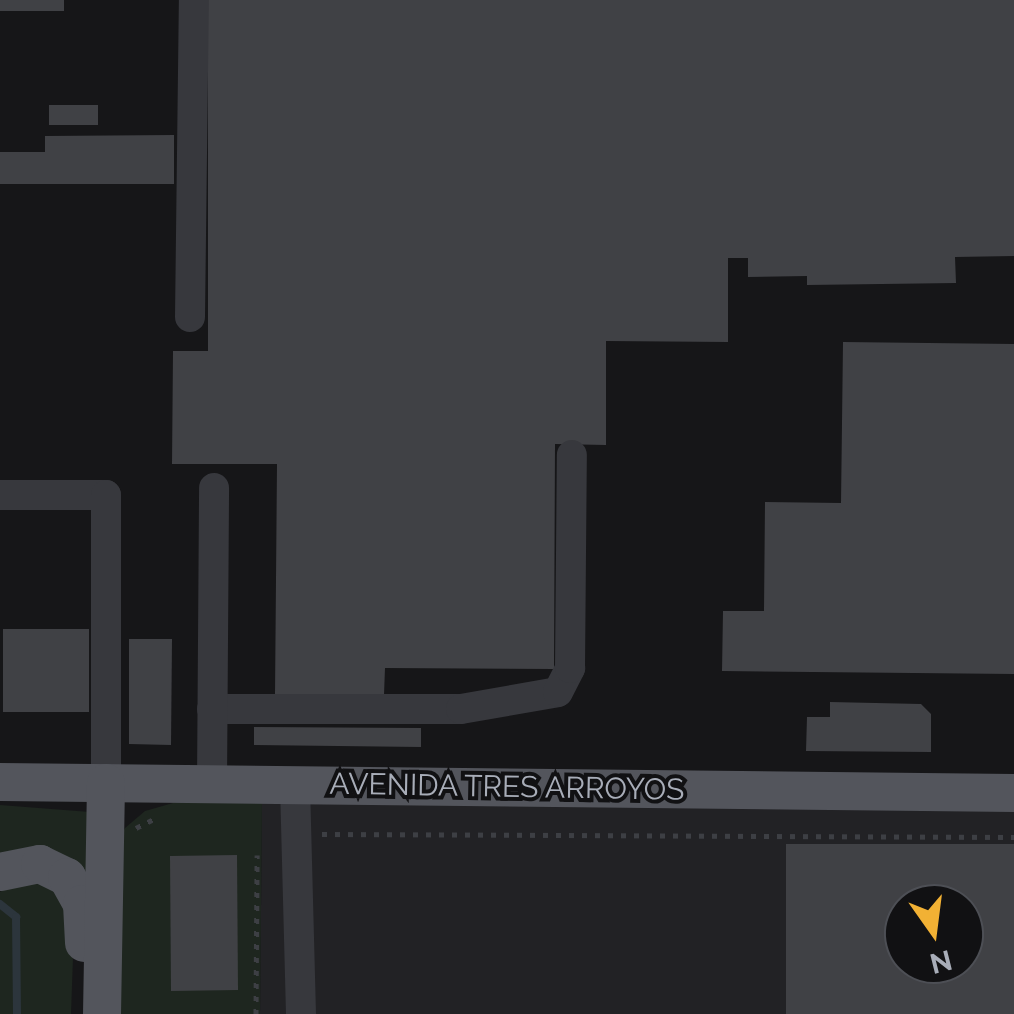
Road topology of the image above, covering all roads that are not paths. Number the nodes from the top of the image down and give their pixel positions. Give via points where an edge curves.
1 (194, 0) edge
2 (190, 317) dead end
3 (572, 456) dead end
4 (214, 488) dead end
5 (0, 495) edge
6 (212, 709) junction
7 (0, 782) edge
8 (106, 784) junction
9 (212, 784) junction
10 (295, 785) junction
11 (1014, 793) edge
12 (0, 872) edge
13 (82, 1014) edge
14 (102, 1014) edge
15 (301, 1014) edge

1 - 2 street
3 - 6 street via 570,668 558,692 461,709
4 - 6 street
5 - 8 street via 106,495
6 - 9 street
7 - 8 main road, AVENIDA TRES ARROYOS
8 - 9 main road, AVENIDA TRES ARROYOS
8 - 14 main road
9 - 10 main road, AVENIDA TRES ARROYOS
10 - 11 main road, AVENIDA TRES ARROYOS
10 - 15 street
12 - 13 main road via 40,864 74,885 84,913

